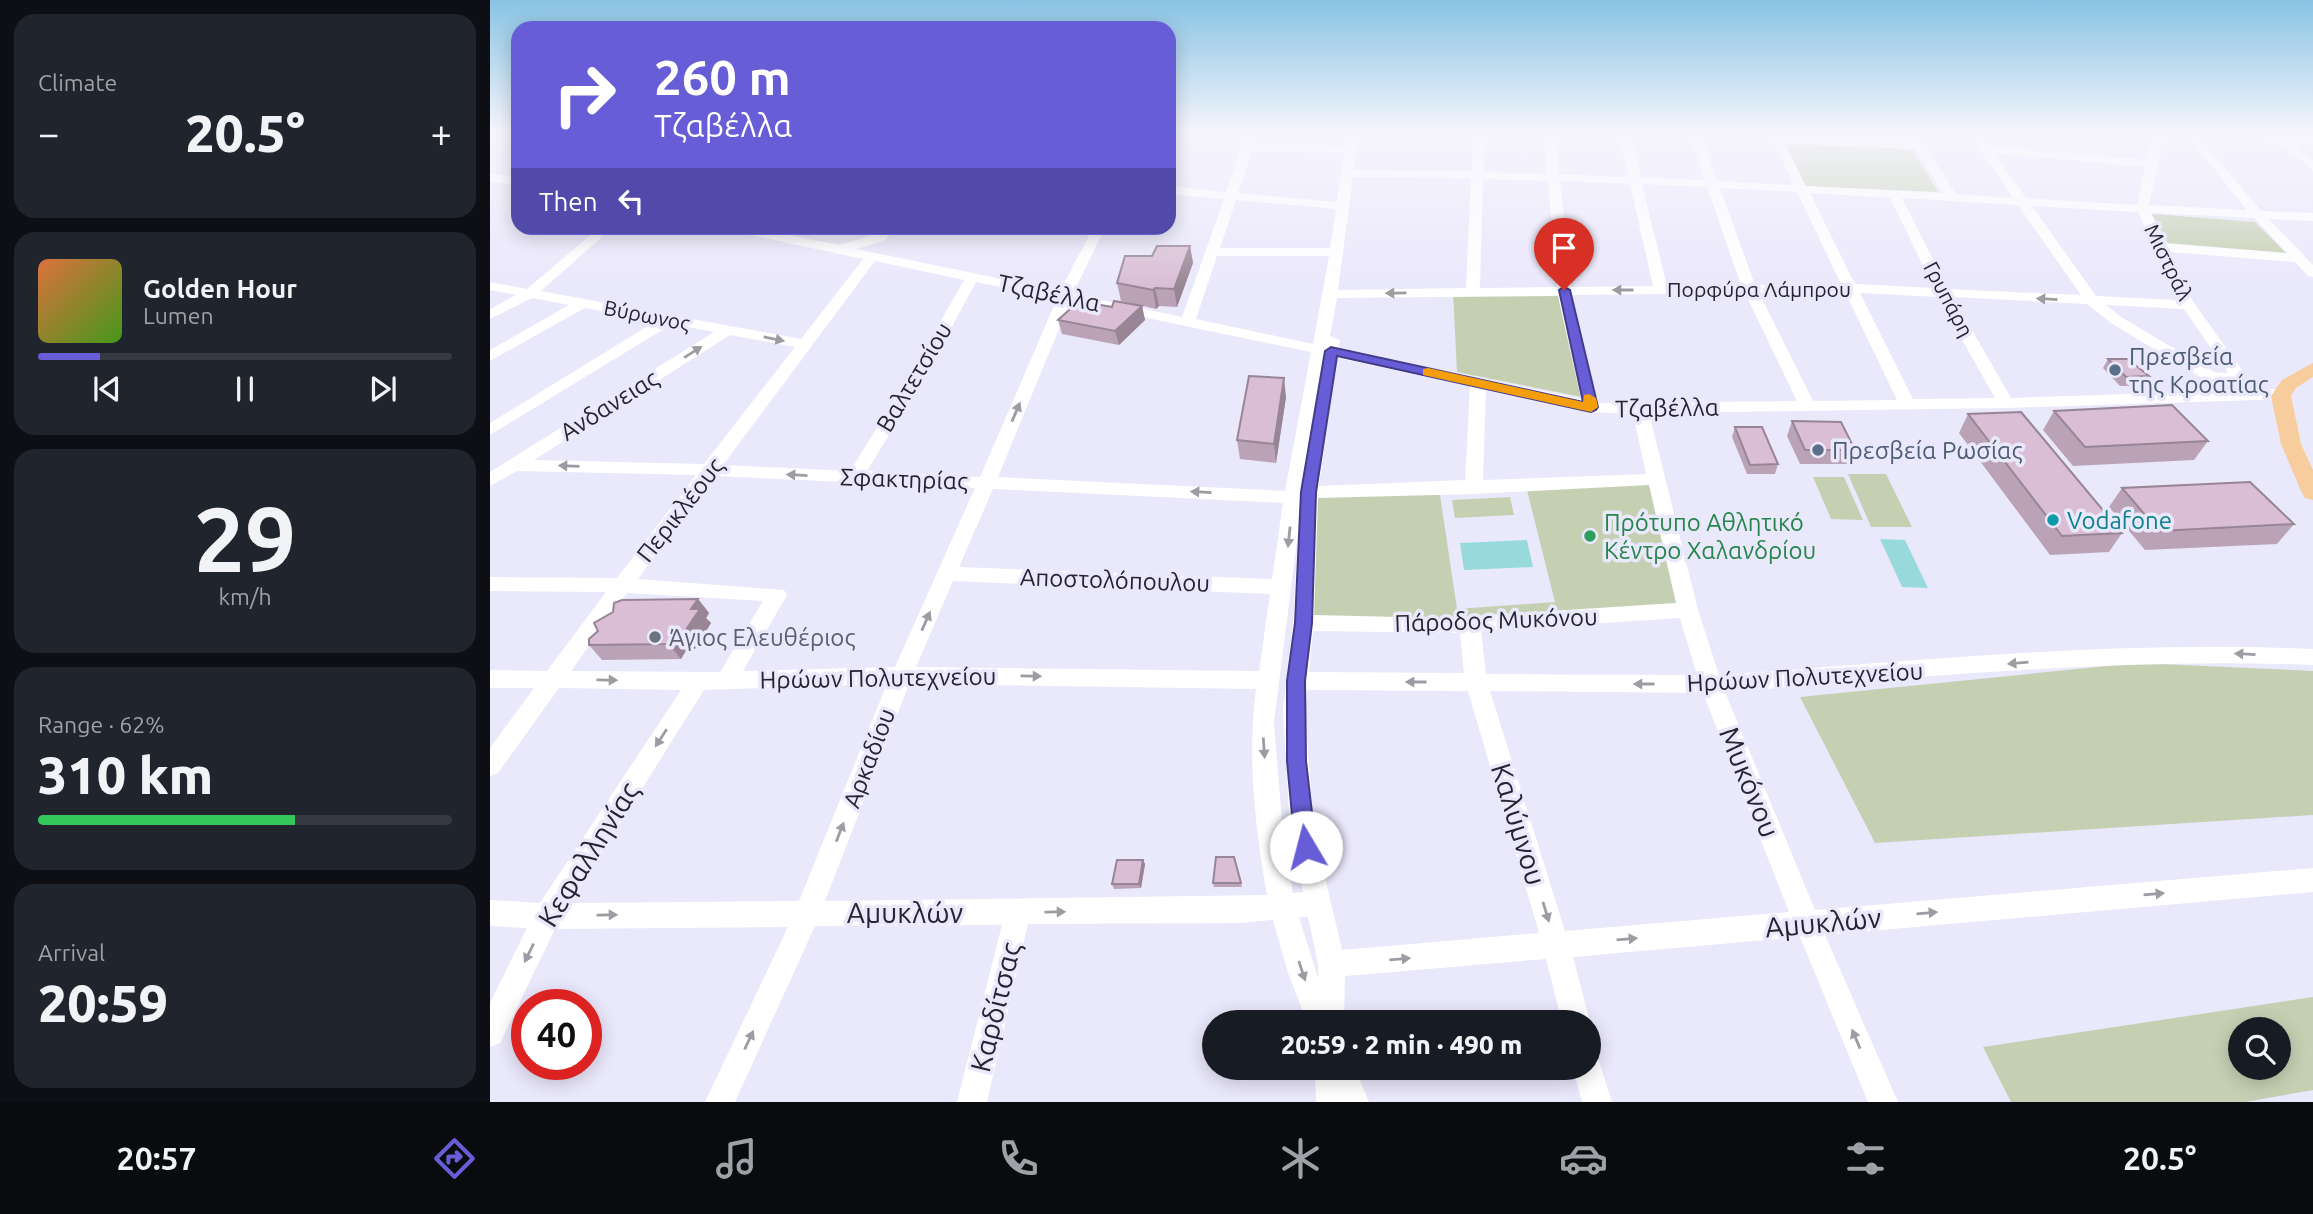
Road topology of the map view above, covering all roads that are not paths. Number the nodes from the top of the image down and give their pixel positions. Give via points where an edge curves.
1 (511, 183) edge
2 (1234, 183) edge
3 (1346, 183) edge
4 (1479, 183) edge
5 (1553, 183) edge
6 (1635, 183) edge
7 (1704, 183) edge
8 (1799, 183) edge
9 (1943, 183) edge
10 (2010, 183) edge
11 (2148, 183) edge
12 (2232, 183) edge
13 (1713, 184) junction
14 (1802, 189) junction
15 (490, 191) edge
16 (1176, 191) edge
17 (1894, 194) junction
18 (1230, 195) junction
19 (1952, 198) junction
20 (2023, 202) junction
21 (1343, 206) junction
22 (2142, 208) junction
23 (2258, 215) junction
24 (2313, 217) edge
25 (598, 235) edge
26 (771, 235) edge
27 (883, 235) edge
28 (1096, 235) edge
29 (832, 247) junction
30 (2161, 247) junction
31 (1211, 252) junction
32 (1336, 252) junction
33 (871, 257) junction
34 (2298, 258) junction
35 (2313, 273) edge
36 (973, 276) junction
37 (490, 286) edge
38 (1749, 288) junction
39 (1849, 288) junction
40 (1661, 289) junction
41 (1564, 290) junction
42 (1474, 291) junction
43 (530, 293) junction
44 (1330, 294) junction
45 (1944, 294) junction
46 (1065, 296) junction
47 (2092, 301) junction
48 (583, 303) junction
49 (2188, 305) junction
50 (490, 315) edge
51 (670, 319) junction
52 (1187, 323) junction
53 (727, 330) junction
54 (804, 344) junction
55 (1325, 350) junction
56 (490, 356) edge
57 (2313, 369) edge
58 (1478, 383) junction
59 (2281, 397) junction
60 (2006, 403) junction
61 (1907, 404) junction
62 (1807, 405) junction
63 (1591, 407) junction
64 (1640, 410) junction
65 (490, 430) edge
66 (514, 465) junction
67 (711, 470) junction
68 (854, 478) junction
69 (1658, 479) junction
70 (490, 480) edge
71 (987, 482) junction
72 (1474, 488) junction
73 (2313, 493) edge
74 (1301, 494) junction
75 (946, 574) junction
76 (490, 584) edge
77 (622, 585) junction
78 (1283, 587) junction
79 (1688, 610) junction
80 (1303, 623) junction
81 (1470, 625) junction
82 (2313, 657) edge
83 (902, 675) junction
84 (490, 679) edge
85 (554, 679) junction
86 (727, 680) junction
87 (1267, 680) junction
88 (698, 681) junction
89 (1296, 681) junction
90 (1476, 682) junction
91 (1711, 684) junction
92 (490, 766) edge
93 (2313, 880) edge
94 (1320, 903) junction
95 (1283, 908) junction
96 (808, 912) junction
97 (490, 913) edge
98 (1018, 913) junction
99 (547, 916) junction
100 (1807, 923) junction
101 (1556, 945) junction
102 (1332, 964) junction
103 (1316, 1010) edge
104 (1330, 1010) edge
105 (1573, 1010) edge
106 (490, 1032) edge
107 (1331, 1080) edge
108 (1346, 1080) edge
109 (1591, 1080) edge
110 (720, 1102) edge
111 (972, 1102) edge
112 (1332, 1102) edge
113 (1354, 1102) edge
114 (1597, 1102) edge
115 (1883, 1102) edge

1 - 15 street
2 - 18 street
3 - 21 street
4 - 42 street
5 - 41 street
6 - 40 street
7 - 13 street
8 - 14 street
9 - 19 street
10 - 20 street
11 - 22 street, Μιστράλ
12 - 23 street
13 - 14 street
13 - 38 street
14 - 17 street
14 - 39 street
16 - 18 street
17 - 19 street
17 - 45 street, Γρυπάρη
18 - 21 street
18 - 31 street
19 - 20 street
20 - 22 street
20 - 47 street
21 - 32 street
22 - 23 street
22 - 30 street, Μιστράλ
23 - 24 street
23 - 34 street
25 - 43 street
26 - 29 street, Τζαβέλλα
27 - 29 street via 851,247
28 - 46 street, Αρκαδίου
29 - 33 street, Τζαβέλλα
30 - 34 street
30 - 49 street, Μιστράλ
31 - 32 street
31 - 52 street
32 - 44 street
33 - 36 street, Τζαβέλλα
33 - 54 street, Περικλέους
34 - 35 street
36 - 46 street, Τζαβέλλα
36 - 68 street, Βαλτετσίου
37 - 43 street, Βύρωνος
38 - 39 street, Πορφύρα Λάμπρου
38 - 40 street, Πορφύρα Λάμπρου
38 - 62 street
39 - 45 street, Πορφύρα Λάμπρου
39 - 61 street
40 -> 41 street, Πορφύρα Λάμπρου
41 - 42 street, Πορφύρα Λάμπρου
41 - 63 street
42 -> 44 street, Πορφύρα Λάμπρου
43 - 48 street, Βύρωνος
43 - 50 street
44 - 55 street via 1327,319 1332,336
47 -> 45 street, Πορφύρα Λάμπρου
45 - 60 street, Γρυπάρη
46 - 52 street, Τζαβέλλα
71 -> 46 street, Αρκαδίου
47 - 49 street, Πορφύρα Λάμπρου
47 - 49 street, Μιστράλ via 2210,376 2232,379 2236,373 2231,364
48 - 51 street, Βύρωνος
48 - 56 street
51 - 53 street, Βύρωνος
51 - 65 street
52 - 55 street, Τζαβέλλα
53 -> 54 street, Βύρωνος
66 -> 53 street, Ανδανειας
54 - 67 street, Περικλέους
55 - 58 street, Τζαβέλλα
55 - 74 street
57 - 59 main road via 2289,384
58 - 63 street, Τζαβέλλα
58 - 72 street
59 - 60 street, Τζαβέλλα
59 - 73 main road via 2291,444
60 - 61 street, Τζαβέλλα
61 - 62 street, Τζαβέλλα
62 - 64 street, Τζαβέλλα
63 - 64 street, Τζαβέλλα
64 - 69 street, Μυκόνου
67 -> 66 street, Σφακτηρίας
66 - 70 street, Ανδανειας
68 -> 67 street, Σφακτηρίας
67 - 77 street, Περικλέους
68 - 71 street, Σφακτηρίας
69 - 72 street
69 - 79 street, Μυκόνου
74 -> 71 street, Σφακτηρίας
71 - 75 street, Αρκαδίου
72 - 74 street
74 -> 78 street
74 - 80 street
75 - 78 street, Αποστολόπουλου
83 -> 75 street, Αρκαδίου
76 - 77 street
77 - 85 street, Περικλέους
77 - 86 street via 777,595
78 - 87 street
79 - 81 street, Πάροδος Μυκόνου
79 - 91 street, Μυκόνου
80 - 81 street, Πάροδος Μυκόνου
80 - 89 street
81 - 90 street, Καλύμνου
82 -> 91 street, Ηρώων Πολυτεχνείου via 2146,654
83 - 86 street, Ηρώων Πολυτεχνείου
83 -> 87 street, Ηρώων Πολυτεχνείου
96 -> 83 street, Αρκαδίου
84 - 85 street, Ηρώων Πολυτεχνείου
85 -> 88 street, Ηρώων Πολυτεχνείου
85 - 92 street, Περικλέους
86 - 88 street, Ηρώων Πολυτεχνείου
87 -> 95 street via 1263,722 1267,808
88 -> 99 street, Κεφαλληνίας
90 -> 89 street, Ηρώων Πολυτεχνείου
89 - 94 street via 1302,830
91 -> 90 street, Ηρώων Πολυτεχνείου
90 -> 101 street, Καλύμνου
91 - 100 street, Μυκόνου
100 -> 93 street, Αμυκλών
94 - 95 street, Αμυκλών
94 - 102 street
98 -> 95 street, Αμυκλών
95 -> 103 street
96 - 98 street, Αμυκλών
99 -> 96 street, Αμυκλών
110 -> 96 street, Αρκαδίου
97 - 99 street, Αμυκλών
98 - 111 street, Καρδίτσας
99 -> 106 street, Κεφαλληνίας
101 -> 100 street, Αμυκλών
115 -> 100 street, Μυκόνου
102 -> 101 street, Αμυκλών
101 - 105 street, Καλύμνου
102 - 104 street
107 - 112 street
108 - 113 street
109 - 114 street

